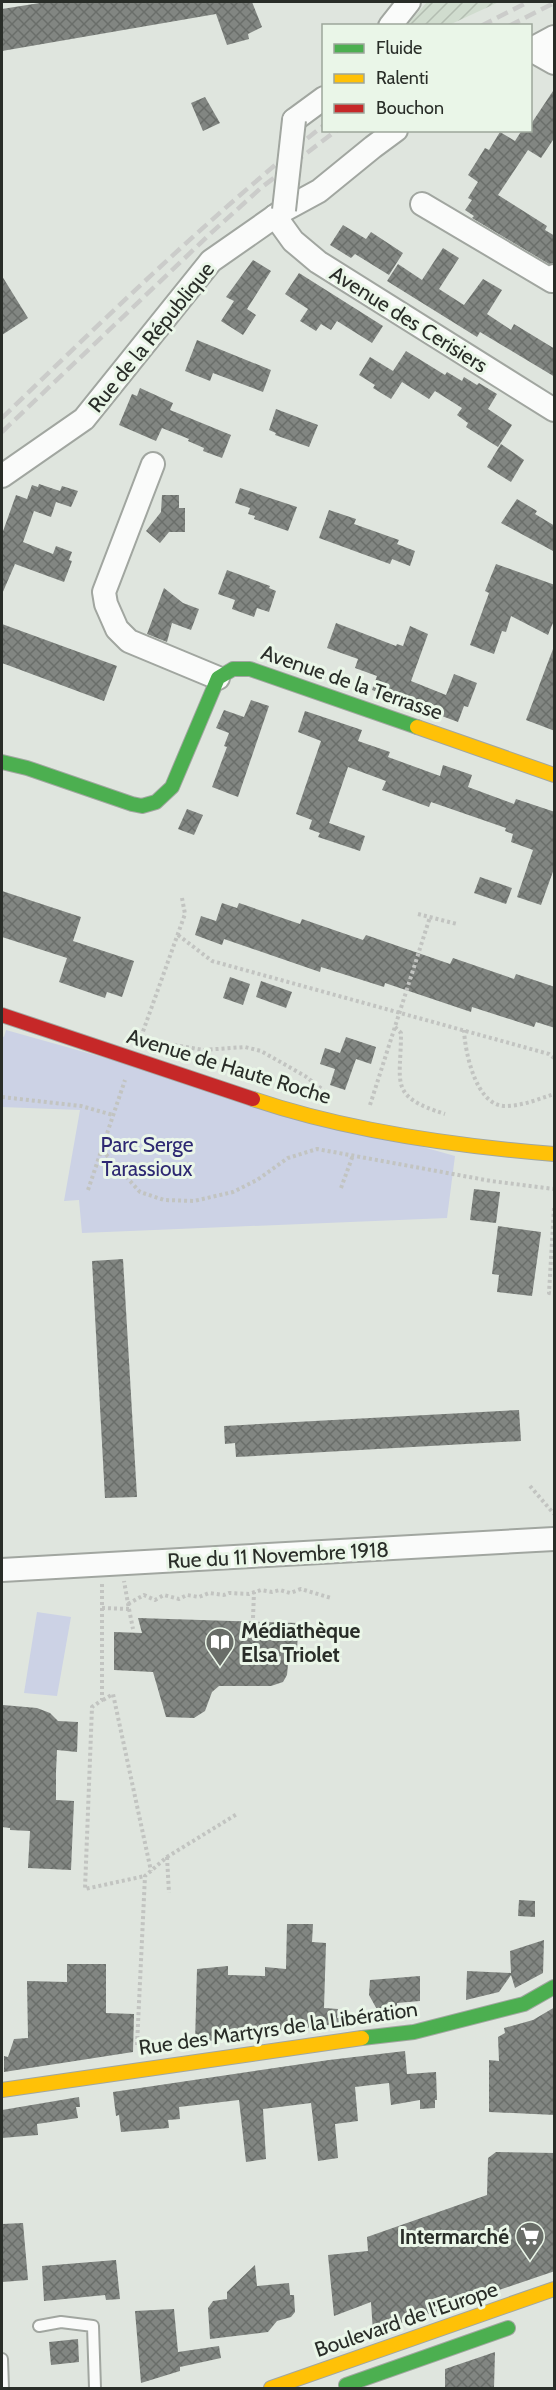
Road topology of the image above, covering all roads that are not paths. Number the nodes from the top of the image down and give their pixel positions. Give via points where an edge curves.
1 (409, 2) edge
2 (392, 24) edge
3 (555, 37) edge
4 (532, 49) edge
5 (532, 51) edge
6 (555, 63) edge
7 (322, 99) edge
8 (393, 132) edge
9 (422, 204) dead end
10 (280, 213) junction
11 (555, 276) edge
12 (555, 410) edge
13 (153, 464) dead end
14 (2, 476) edge
15 (218, 678) junction
16 (2, 762) edge
17 (555, 775) edge
18 (2, 1015) edge
19 (555, 1154) edge
20 (555, 1539) edge
21 (2, 1570) edge
22 (555, 1987) edge
23 (2, 2090) edge
24 (555, 2289) edge
25 (519, 2324) dead end
26 (39, 2326) dead end
27 (2, 2359) edge
28 (3, 2388) edge
29 (95, 2388) edge
30 (271, 2388) edge
31 (336, 2388) edge

1 - 2 street
3 - 4 street
5 - 6 street
7 - 10 street, bridge via 294,120
8 - 10 street, Rue de la République via 319,191
9 - 11 street via 552,281
10 - 12 street, Avenue des Cerisiers via 293,241 318,262
10 - 14 street, Rue de la République via 211,261 84,419
13 - 15 street via 104,592 106,604 117,629 129,641
15 - 16 street via 172,787 156,802 132,804
15 - 17 street, Avenue de la Terrasse via 233,668 250,669
18 - 19 street, Avenue de Haute Roche via 284,1110 362,1128
20 - 21 street, Rue du 11 Novembre 1918
22 - 23 street, Rue des Martyrs de la Libération via 524,2004 414,2032
24 - 30 street, Boulevard de l'Europe
25 - 31 street, Boulevard de l'Europe
26 - 29 lane via 61,2322 93,2326
27 - 28 lane

